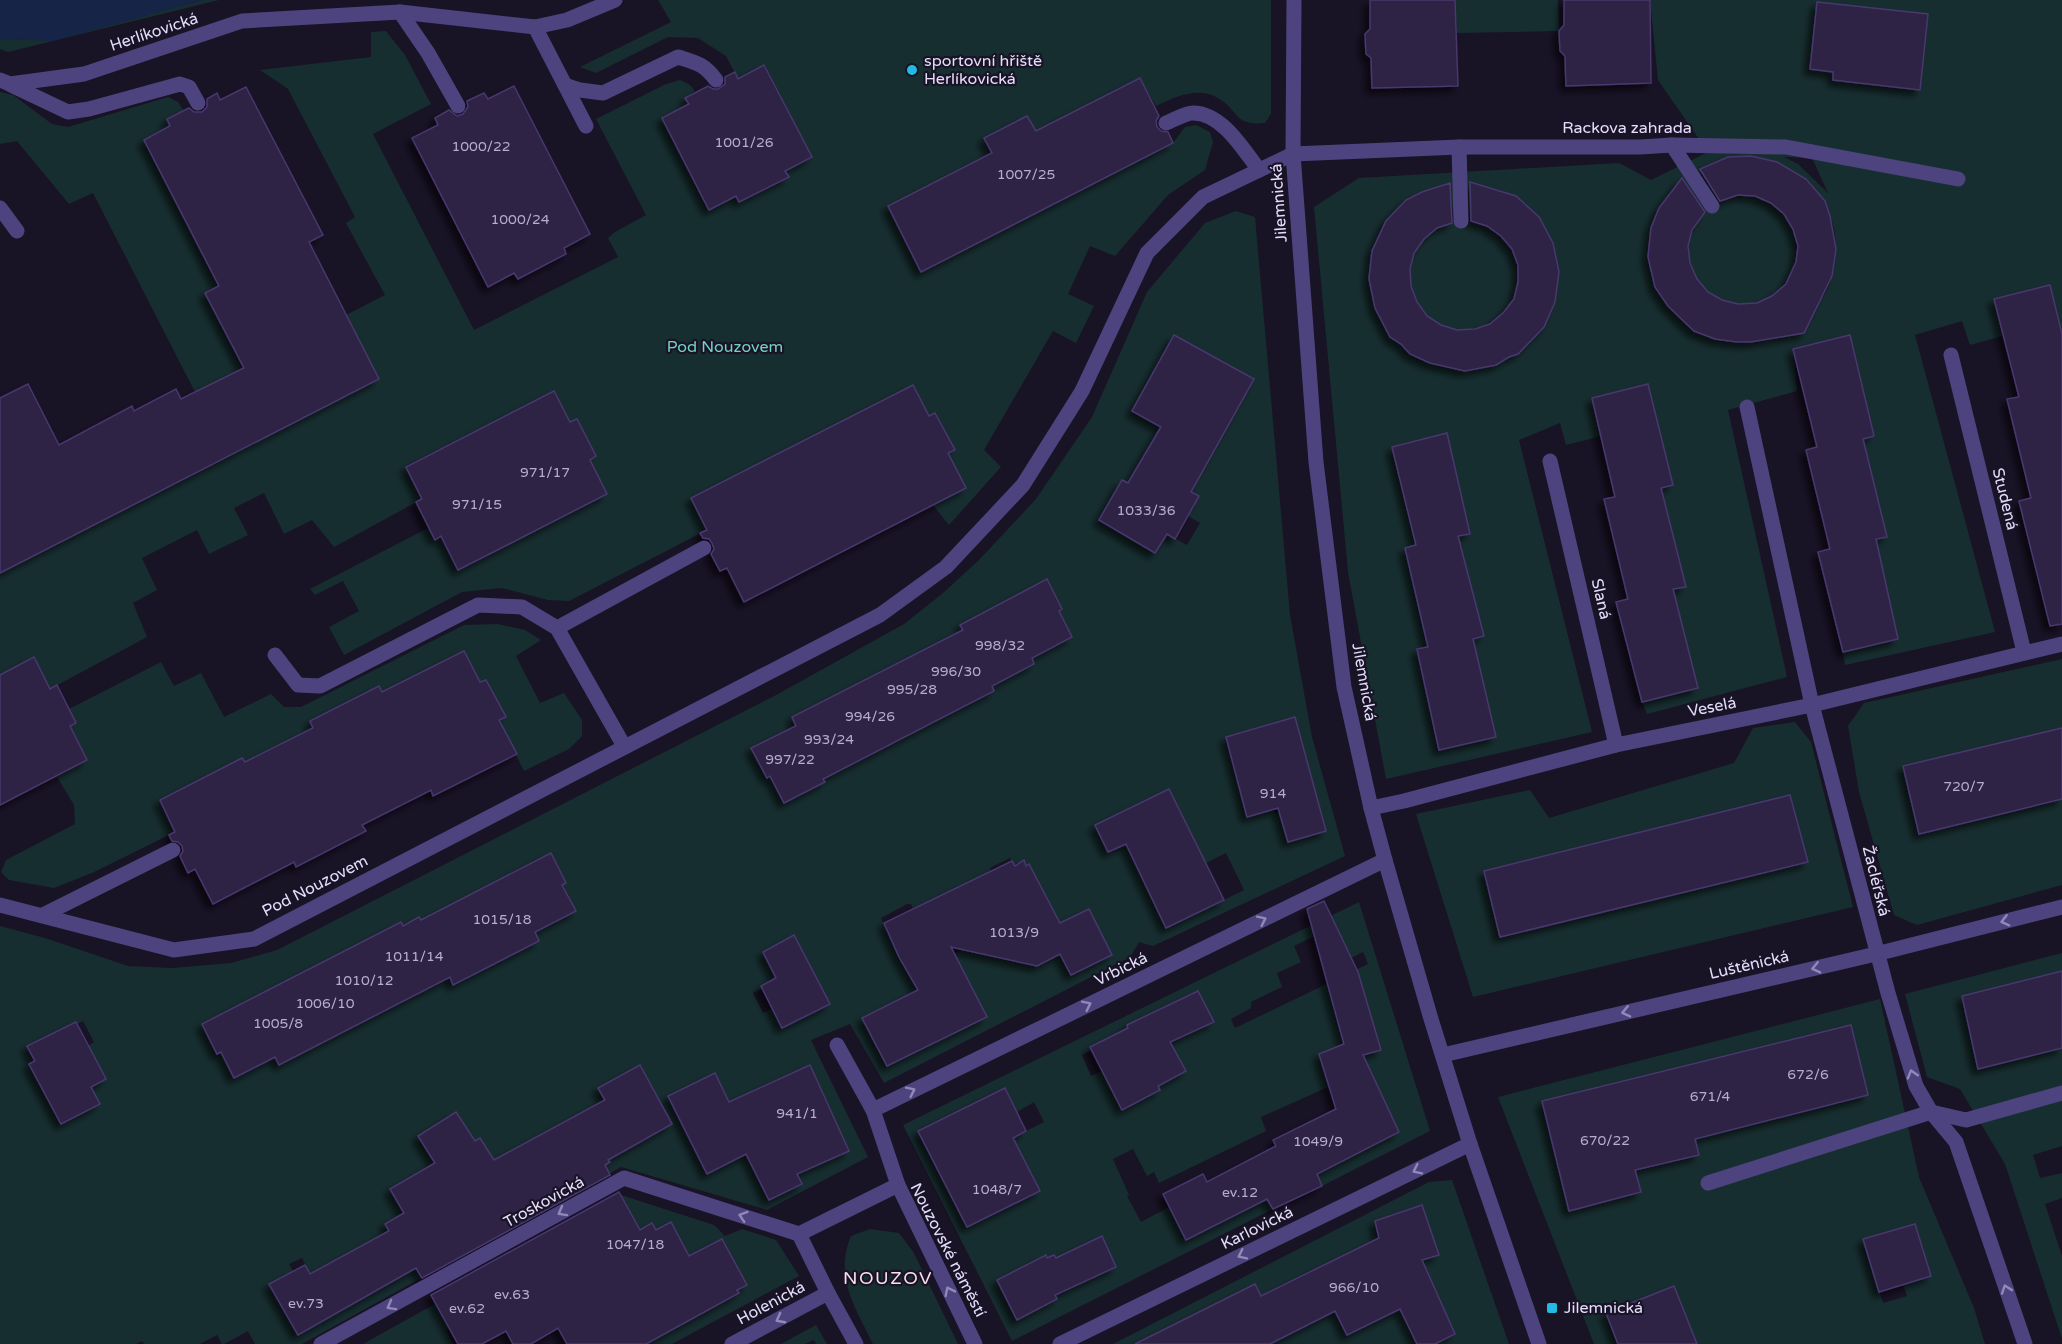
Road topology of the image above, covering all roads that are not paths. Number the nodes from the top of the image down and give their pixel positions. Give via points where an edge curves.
1 (615, 0) edge
2 (1294, 0) edge
3 (400, 12) junction
4 (535, 27) junction
5 (716, 80) dead end
6 (5, 82) edge
7 (565, 85) junction
8 (198, 103) dead end
9 (458, 106) dead end
10 (1166, 123) dead end
11 (586, 126) dead end
12 (1672, 145) junction
13 (1459, 147) junction
14 (1293, 154) junction
15 (1259, 170) junction
16 (1958, 179) dead end
17 (1712, 206) dead end
18 (0, 208) edge
19 (1461, 221) dead end
20 (17, 231) dead end
21 (1951, 356) dead end
22 (1747, 407) dead end
23 (1550, 461) dead end
24 (704, 548) dead end
25 (557, 628) junction
26 (2062, 644) edge
27 (2024, 652) junction
28 (275, 655) dead end
29 (1812, 705) junction
30 (1616, 745) junction
31 (624, 746) junction
32 (1371, 808) junction
33 (173, 850) dead end
34 (1384, 860) junction
35 (0, 905) edge
36 (2062, 907) edge
37 (43, 915) junction
38 (1876, 954) junction
39 (837, 1046) dead end
40 (1443, 1055) junction
41 (2062, 1093) edge
42 (873, 1110) junction
43 (1931, 1112) junction
44 (1470, 1144) junction
45 (1708, 1184) dead end
46 (898, 1185) junction
47 (799, 1234) junction
48 (828, 1293) junction
49 (321, 1344) edge
50 (732, 1344) edge
51 (856, 1344) edge
52 (975, 1344) edge
53 (1060, 1344) edge
54 (1539, 1344) edge
55 (2025, 1344) edge

1 - 4 street, Herlíkovická via 567,20
2 - 14 street, Jilemnická
3 - 4 street, Herlíkovická
3 - 6 street, Herlíkovická via 242,21 84,74
3 - 9 street
4 - 7 street
5 - 7 street via 707,68 678,57 603,93
6 - 8 street via 68,112 180,84 189,87
7 - 11 street
10 - 15 street via 1192,113 1215,119
12 - 13 street, Rackova zahrada
12 - 16 street, Rackova zahrada via 1786,147
12 - 17 street
13 - 14 street, Rackova zahrada
13 - 19 street
14 - 15 street, Pod Nouzovem
14 - 32 street, Jilemnická via 1317,473 1344,687
15 - 31 street, Pod Nouzovem via 1203,197 1147,253 1082,391 1023,485 946,567 880,615
18 - 20 street
21 - 27 street, Studená
22 - 29 street, Žacléřská
23 - 30 street, Slaná
24 - 25 street
25 - 28 street via 522,607 478,605 320,686 298,685
25 - 31 street
26 - 27 street, Veselá
27 - 29 street, Veselá
29 - 30 street, Veselá
29 - 38 street, Žacléřská
30 - 32 street, Veselá
31 - 37 street, Pod Nouzovem via 254,939 174,950
32 - 34 street, Jilemnická
33 - 37 street
34 - 40 street, Jilemnická
42 -> 34 street, Vrbická
35 - 37 street, Pod Nouzovem
36 -> 38 street, Luštěnická
38 -> 40 street, Luštěnická
43 -> 38 street, Žacléřská via 1916,1086
39 - 42 street
40 - 44 street, Jilemnická
41 - 43 street via 1966,1120
42 - 46 street
43 - 45 street
55 -> 43 street, Žacléřská via 1956,1142
44 -> 53 street, Karlovická
44 - 54 street, Jilemnická
46 - 47 street, Nouzovské náměstí
52 -> 46 street, Nouzovské náměstí
47 - 48 street
47 -> 49 street, Troskovická via 624,1178
48 -> 50 street, Holenická
48 - 51 street

